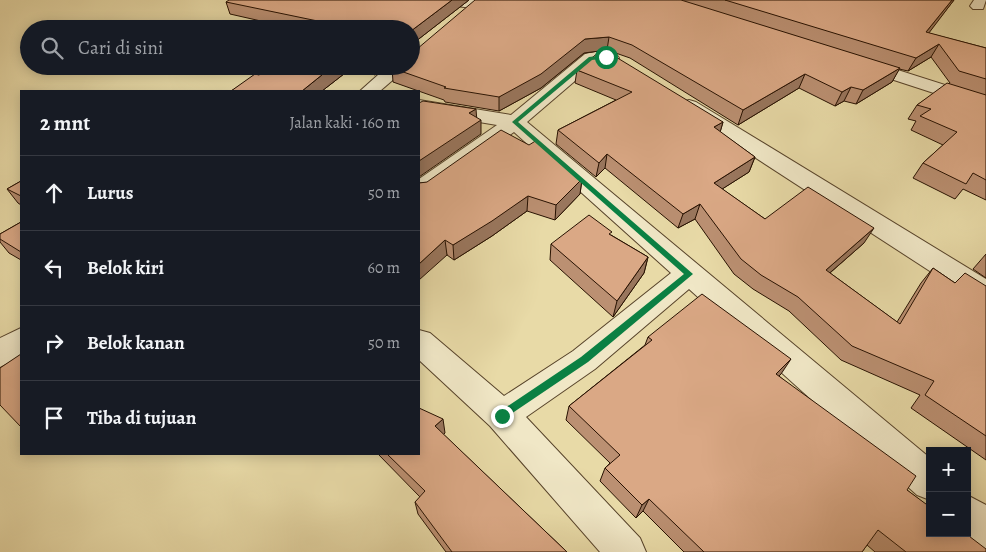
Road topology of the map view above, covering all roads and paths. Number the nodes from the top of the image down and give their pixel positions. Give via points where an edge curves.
1 (453, 0) edge
2 (478, 1) edge
3 (462, 15) edge
4 (845, 58) edge
5 (630, 69) edge
6 (389, 75) edge
7 (370, 90) edge
8 (670, 94) edge
9 (986, 104) edge
10 (420, 106) edge
11 (515, 122) junction
12 (420, 189) edge
13 (689, 274) junction
14 (986, 293) edge
15 (20, 341) edge
16 (420, 343) edge
17 (0, 354) edge
18 (502, 416) junction
19 (926, 479) edge
20 (971, 518) edge
21 (986, 531) edge
22 (626, 552) edge

1 - 2 street
2 - 3 street
4 - 9 street
5 - 11 street via 606,57 591,58
6 - 7 street
8 - 14 street
10 - 11 street
11 - 12 street
11 - 13 street
13 - 18 street via 584,360
13 - 19 street
15 - 17 street
16 - 18 street
18 - 22 street
20 - 21 street

